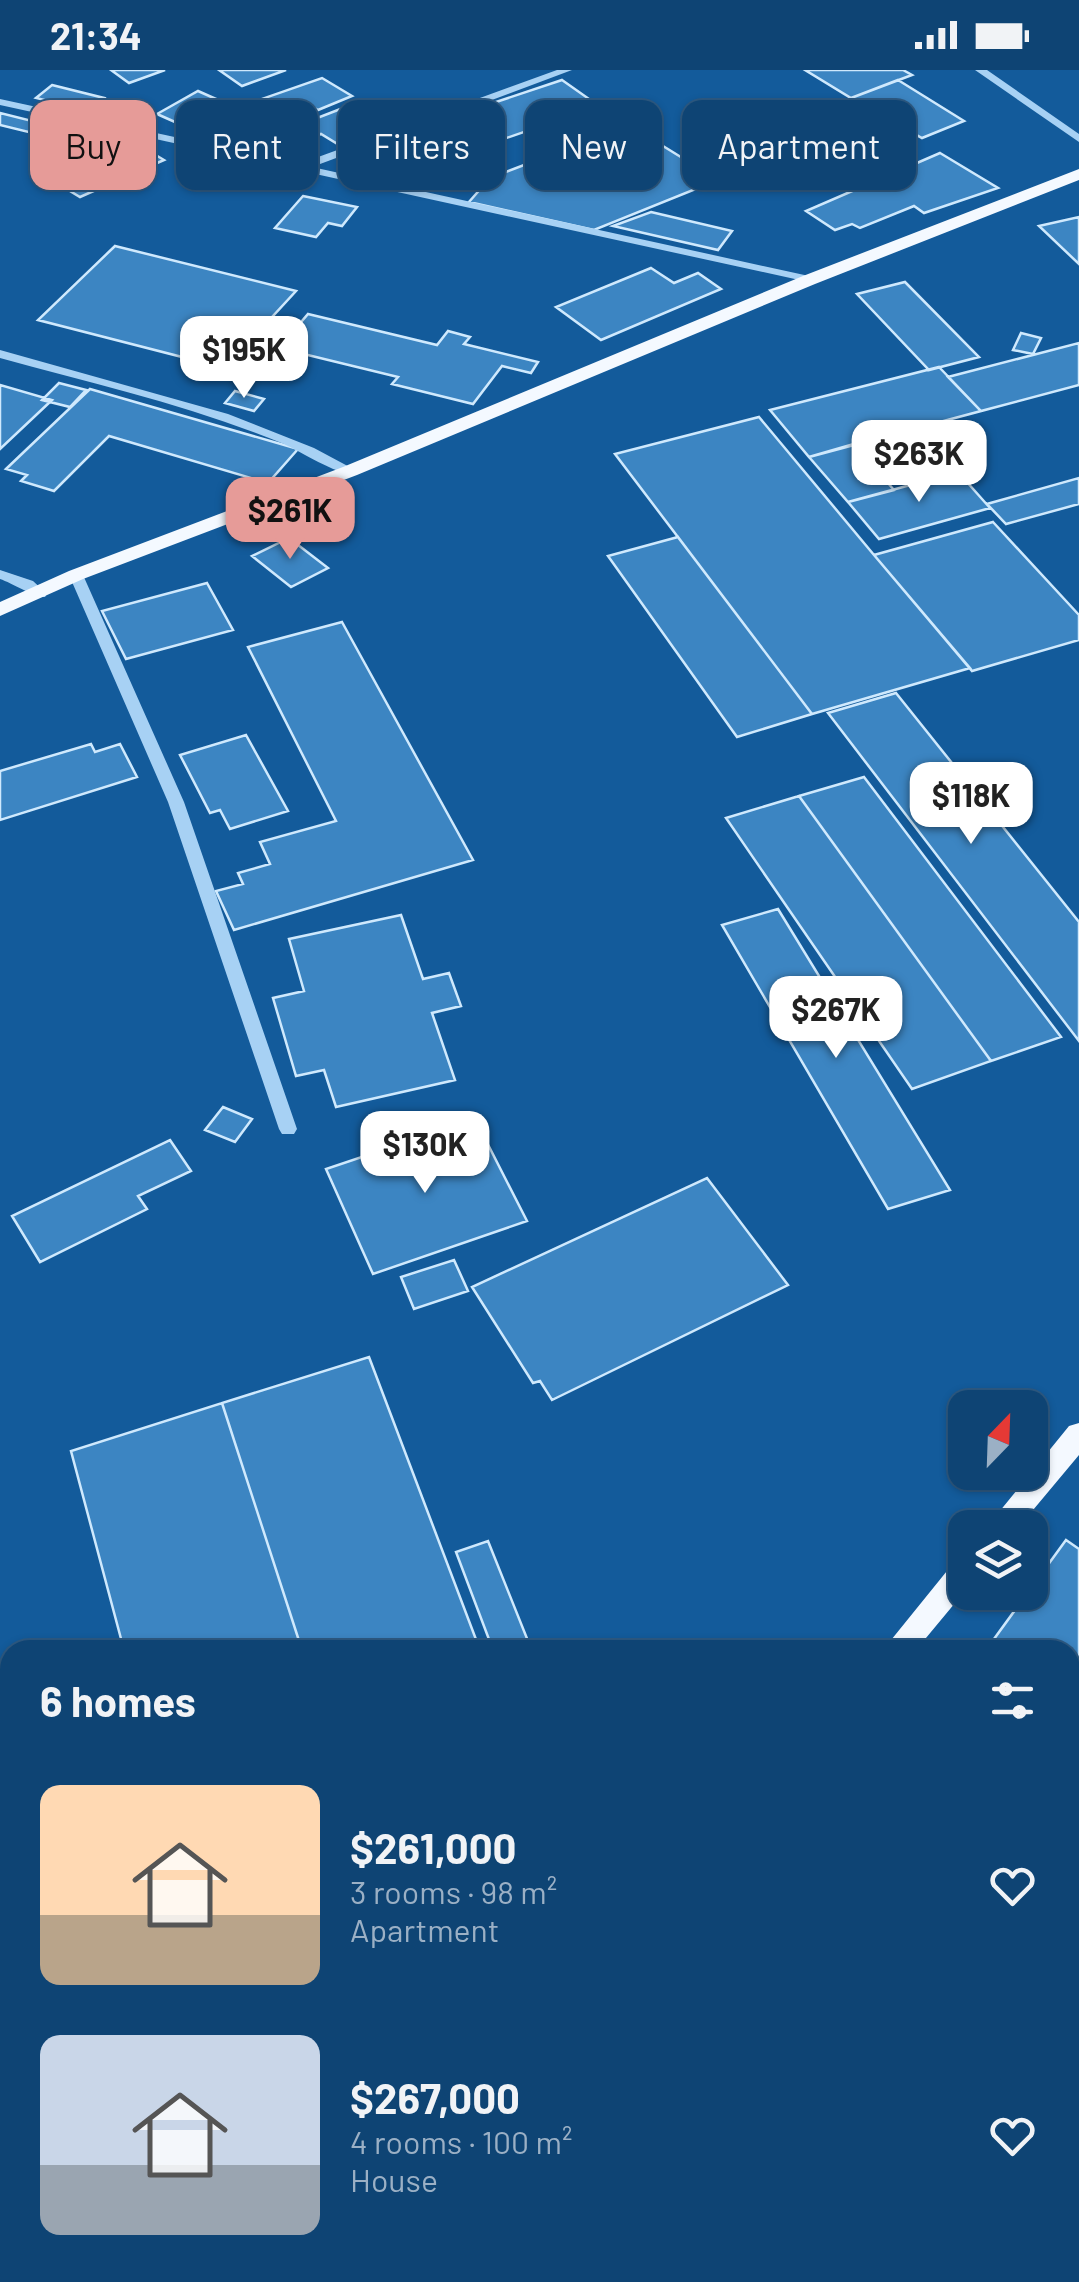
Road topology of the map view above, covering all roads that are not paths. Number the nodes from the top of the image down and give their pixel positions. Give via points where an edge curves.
1 (567, 70) edge
2 (980, 70) edge
3 (0, 102) edge
4 (1079, 139) edge
5 (176, 141) edge
6 (318, 161) edge
7 (318, 172) edge
8 (1079, 174) edge
9 (809, 280) junction
10 (0, 354) edge
11 (350, 472) junction
12 (0, 574) edge
13 (76, 575) junction
14 (40, 594) junction
15 (0, 610) edge
16 (288, 1128) dead end
17 (1079, 1435) edge
18 (1015, 1510) edge
19 (948, 1590) edge
20 (906, 1640) edge

1 - 6 street
2 - 4 street
3 - 5 street
7 - 9 street
8 - 9 main road
9 - 11 main road
10 - 11 street via 303,445
11 - 13 main road
12 - 14 street
13 - 14 main road
13 - 16 street via 176,802
14 - 15 main road
17 - 18 main road
19 - 20 main road

